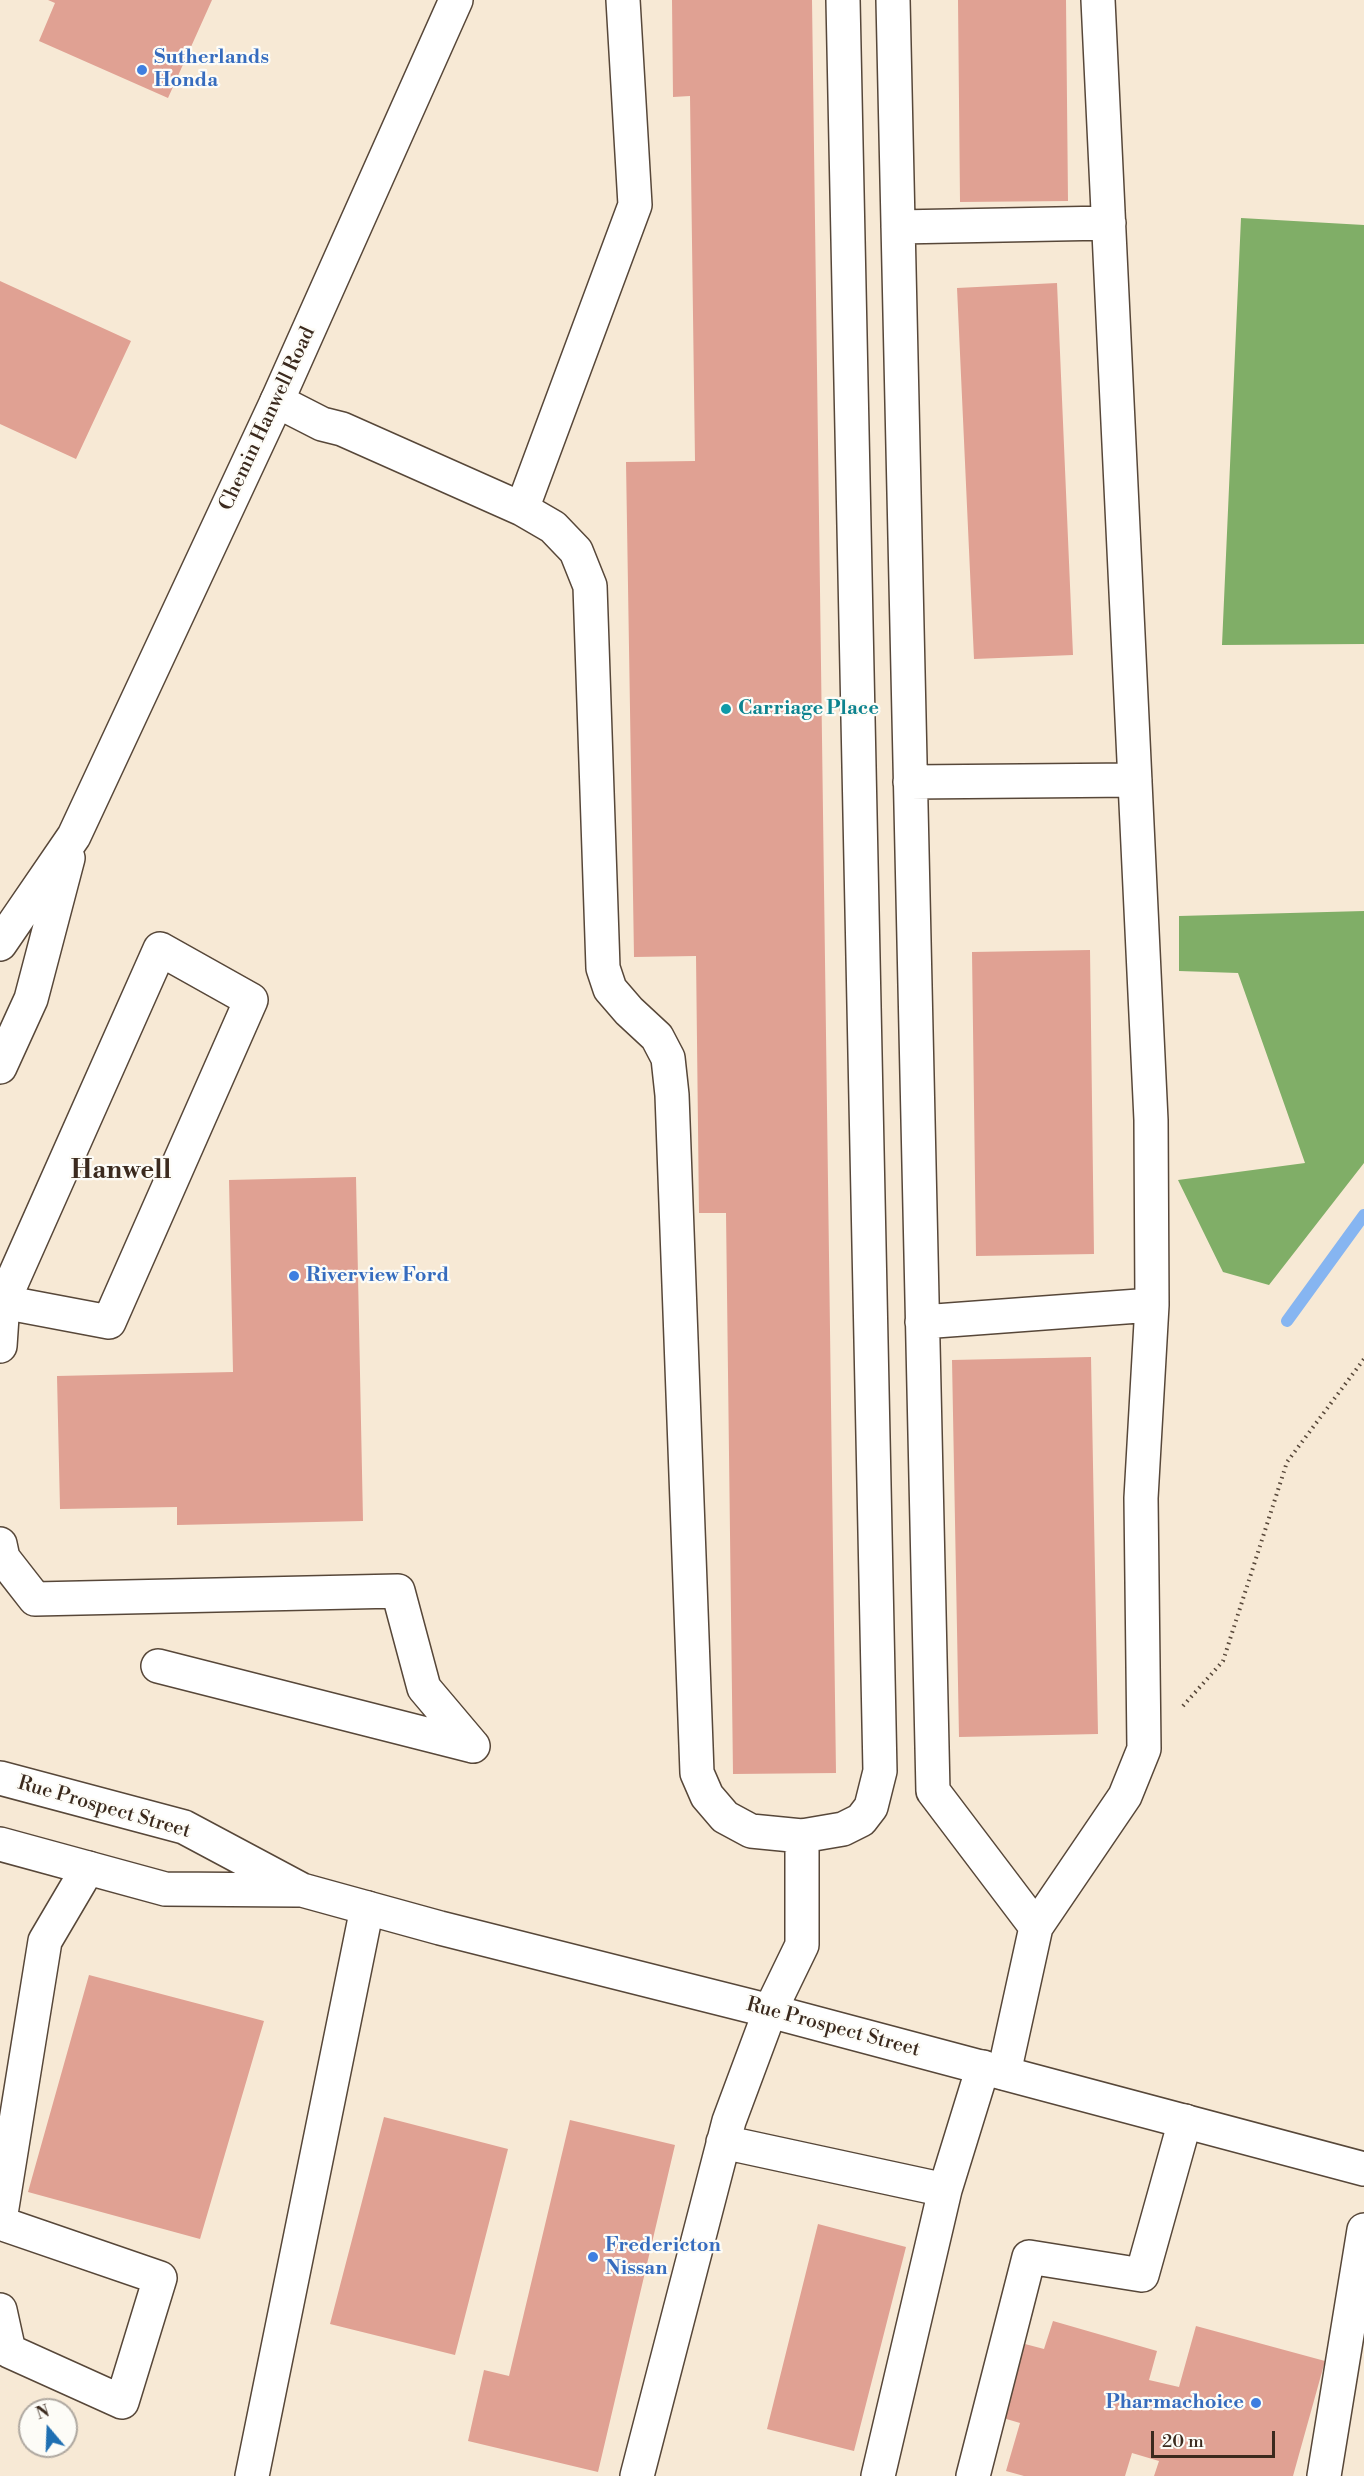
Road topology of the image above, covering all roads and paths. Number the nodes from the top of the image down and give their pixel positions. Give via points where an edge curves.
1 (456, 0) edge
2 (623, 0) edge
3 (843, 0) edge
4 (893, 0) edge
5 (1098, 0) edge
6 (1109, 223) junction
7 (898, 227) junction
8 (277, 401) junction
9 (522, 509) junction
10 (1135, 780) junction
11 (910, 782) junction
12 (74, 836) junction
13 (0, 944) edge
14 (0, 1067) edge
15 (3, 1302) junction
16 (1152, 1305) junction
17 (922, 1322) junction
18 (0, 1346) edge
19 (1364, 1359) edge
20 (0, 1544) edge
21 (158, 1666) dead end
22 (1144, 1749) junction
23 (0, 1778) edge
24 (802, 1836) junction
25 (0, 1844) edge
26 (88, 1868) junction
27 (302, 1890) junction
28 (368, 1908) junction
29 (1036, 1927) junction
30 (770, 2011) junction
31 (994, 2070) junction
32 (1185, 2121) junction
33 (723, 2142) junction
34 (1364, 2169) edge
35 (945, 2190) junction
36 (0, 2221) edge
37 (1364, 2230) edge
38 (0, 2310) edge
39 (252, 2476) edge
40 (637, 2476) edge
41 (878, 2476) edge
42 (973, 2476) edge
43 (1324, 2476) edge

1 - 8 main road, Chemin Hanwell Road
2 - 9 main road via 635,205
3 - 24 main road via 880,1771 872,1807 861,1820 843,1829
4 - 7 main road
5 - 6 main road
6 - 7 main road
6 - 10 main road
7 - 11 main road
8 - 9 main road
8 - 12 main road, Chemin Hanwell Road
9 - 24 main road via 553,527 576,551 590,586 603,968 610,989 657,1037 668,1058 697,1773 706,1796 725,1817 751,1831
10 - 11 main road
10 - 16 main road via 1151,1120
11 - 17 main road
12 - 13 main road, Chemin Hanwell Road
12 - 14 main road, Chemin Hanwell Road via 32,999
15 - 15 main road via 109,1322 251,1000 160,949
15 - 18 main road
16 - 17 main road
16 - 22 main road via 1141,1498
17 - 29 main road via 933,1791
19 - 22 path via 1287,1462 1223,1661
20 - 21 main road via 3,1558 34,1599 398,1591 424,1688 473,1746
22 - 29 main road via 1125,1796
23 - 27 main road, Rue Prospect Street via 184,1827
24 - 30 main road via 802,1945
25 - 26 main road, Rue Prospect Street
26 - 27 main road, Rue Prospect Street via 165,1889
26 - 36 main road via 45,1941
27 - 28 main road, Rue Prospect Street
28 - 30 main road, Rue Prospect Street
28 - 39 main road
29 - 31 main road
30 - 31 main road, Rue Prospect Street
30 - 33 main road
31 - 32 main road, Rue Prospect Street
31 - 35 main road
32 - 34 main road, Rue Prospect Street
32 - 42 main road via 1142,2275 1029,2257
33 - 35 main road
33 - 40 main road
35 - 41 main road
36 - 38 main road via 160,2278 122,2402 9,2351
37 - 43 main road

